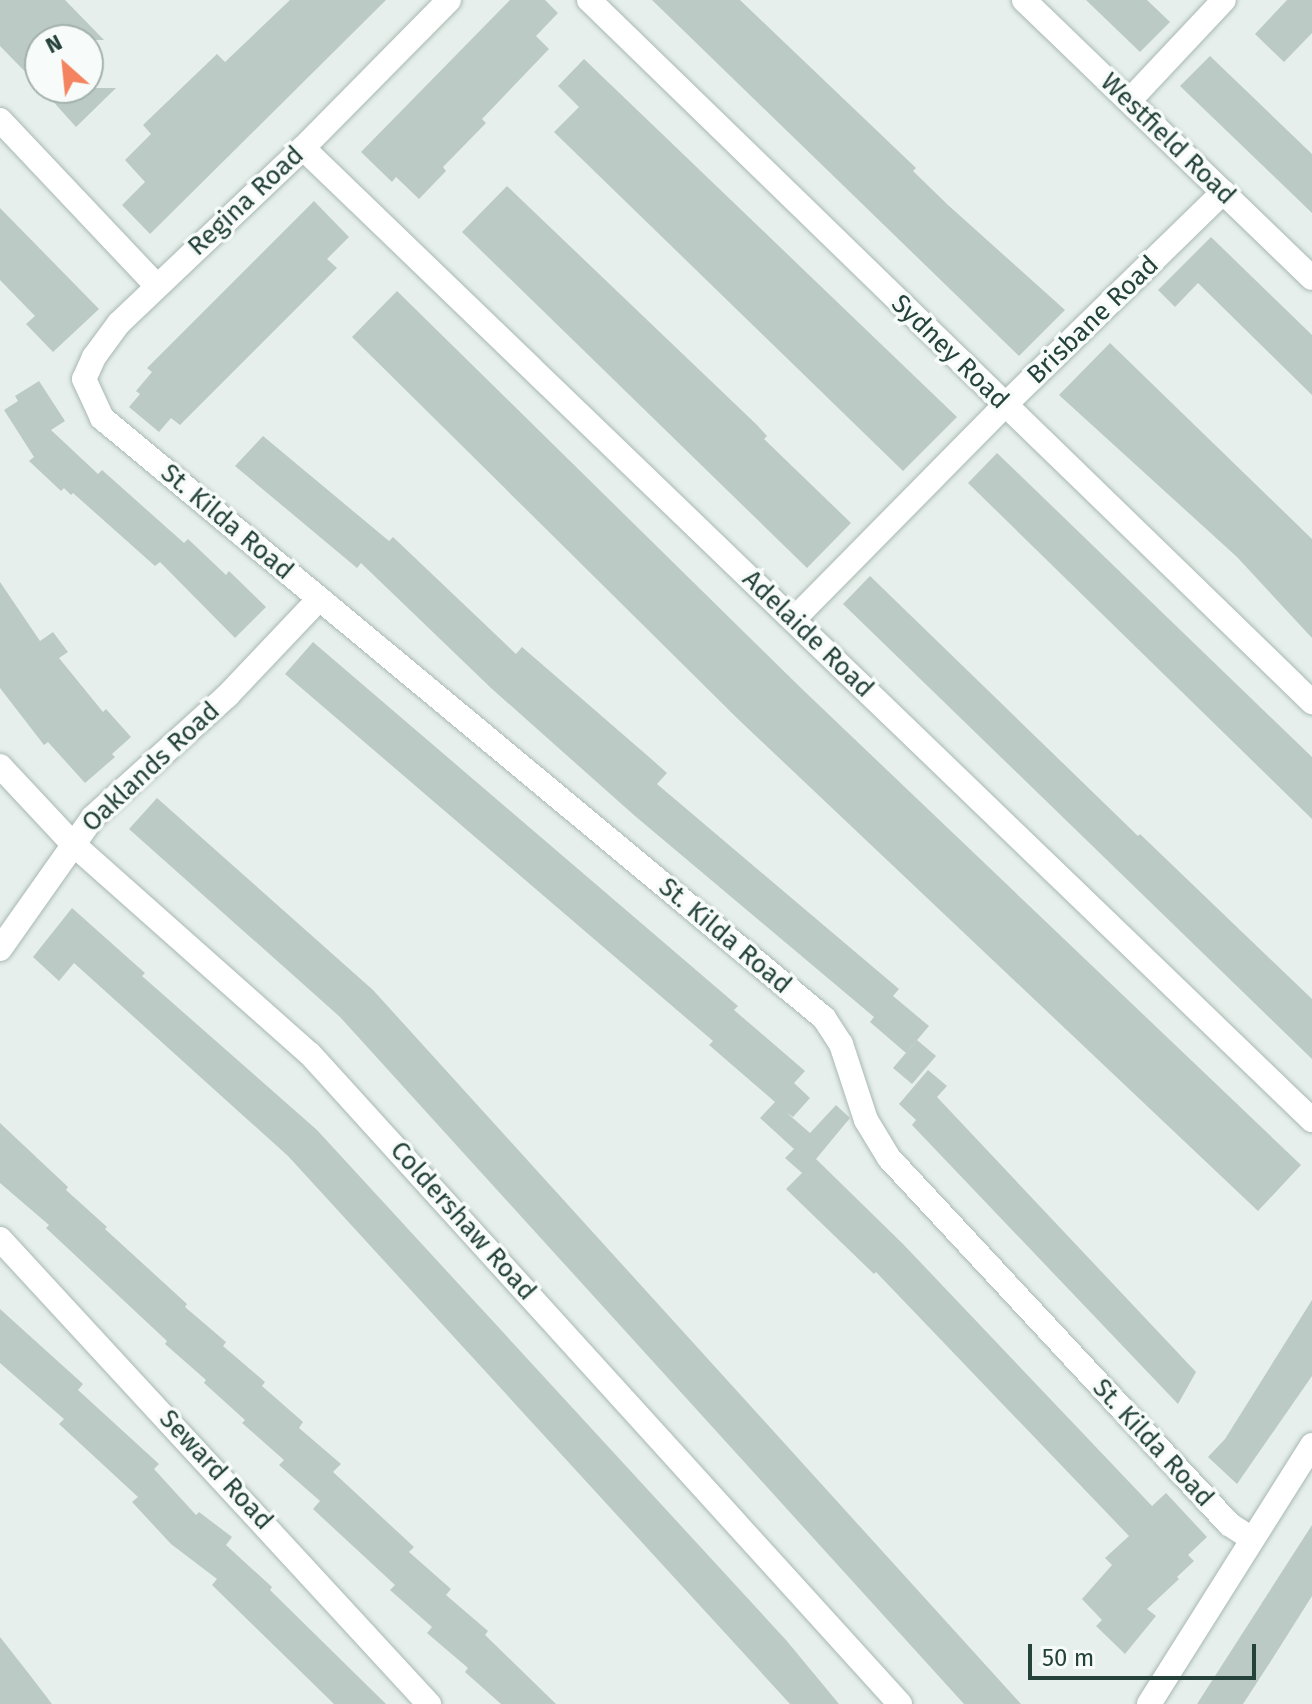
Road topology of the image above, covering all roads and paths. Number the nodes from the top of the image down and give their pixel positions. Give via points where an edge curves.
1 (449, 0) edge
2 (589, 0) edge
3 (1024, 0) edge
4 (1224, 0) edge
5 (1130, 100) junction
6 (0, 120) edge
7 (303, 148) junction
8 (1223, 192) junction
9 (1312, 278) edge
10 (156, 285) junction
11 (1005, 405) junction
12 (102, 418) joint
13 (319, 599) junction
14 (794, 619) junction
15 (1312, 702) edge
16 (0, 766) edge
17 (72, 843) junction
18 (0, 949) edge
19 (1312, 1120) edge
20 (0, 1239) edge
21 (1312, 1445) edge
22 (1252, 1539) junction
23 (429, 1704) edge
24 (900, 1704) edge
25 (1149, 1704) edge

1 - 7 street, Regina Road
2 - 11 street, Sydney Road
3 - 5 street, Westfield Road
4 - 5 street
5 - 8 street, Westfield Road
6 - 10 street
7 - 10 street, Regina Road
7 - 14 street, Adelaide Road
8 - 9 street, Westfield Road
8 - 11 street, Brisbane Road
10 - 12 street, Regina Road via 119,323 84,379
11 - 14 street, Brisbane Road
11 - 15 street, Sydney Road
12 - 13 street, St. Kilda Road
13 - 17 street, Oaklands Road via 227,696 93,817
13 - 22 street, St. Kilda Road via 824,1018 841,1044 866,1120 889,1158 1229,1524
14 - 19 street, Adelaide Road
16 - 17 street, Coldershaw Road
17 - 18 street, Oaklands Road
17 - 24 street, Coldershaw Road via 310,1054
20 - 23 street, Seward Road
21 - 22 street
22 - 25 street

